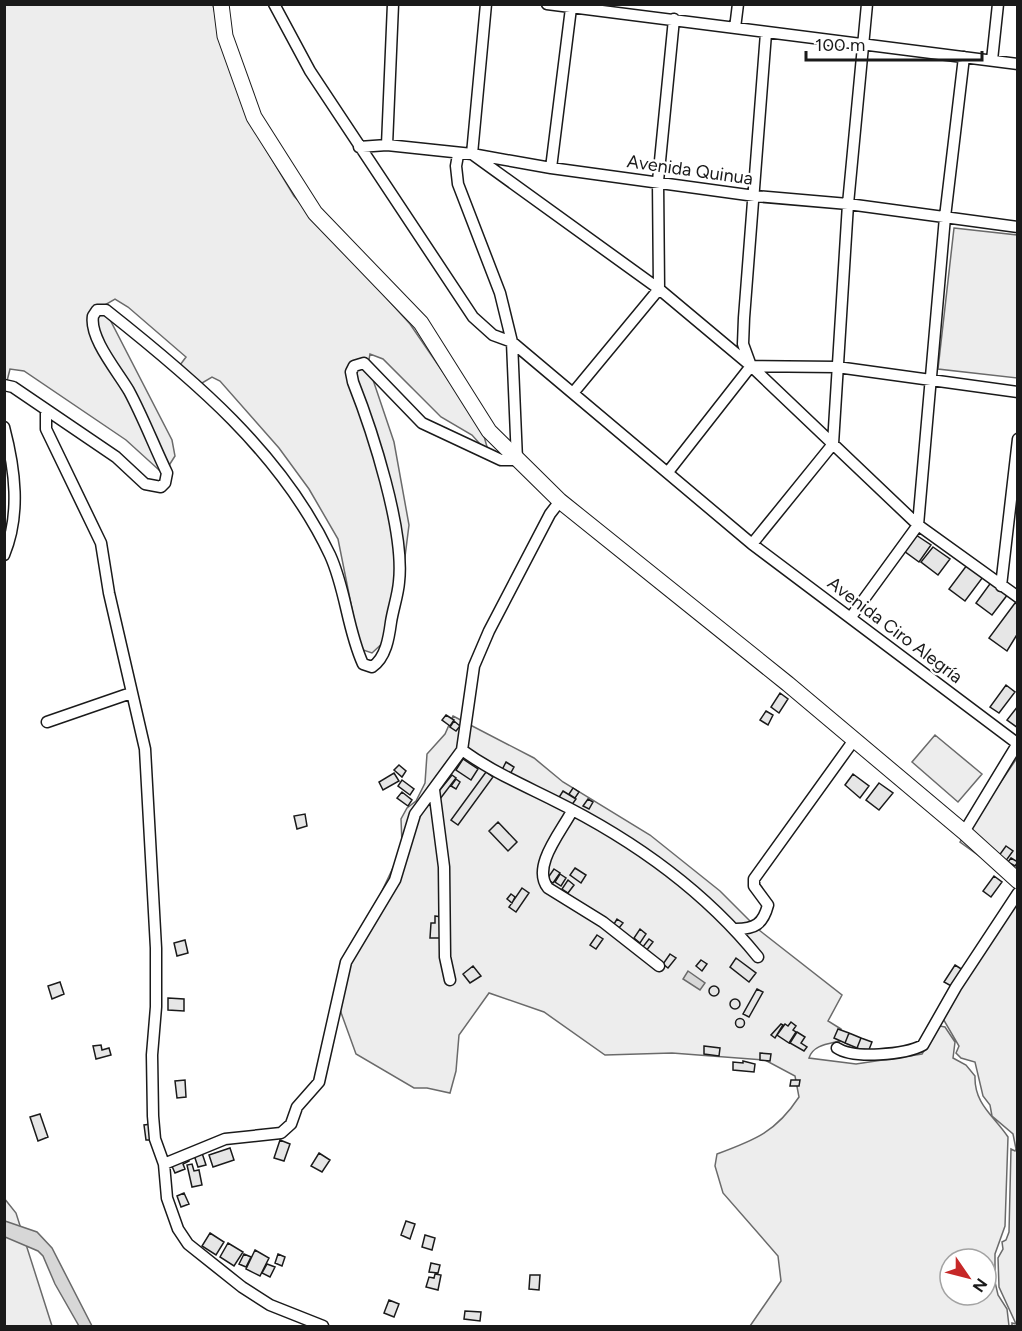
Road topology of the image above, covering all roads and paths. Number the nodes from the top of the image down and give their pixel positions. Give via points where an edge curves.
1 (221, 4) edge
2 (274, 4) edge
3 (393, 4) edge
4 (486, 4) edge
5 (547, 4) edge
6 (738, 4) edge
7 (867, 4) edge
8 (998, 4) edge
9 (571, 8) junction
10 (608, 8) edge
11 (674, 19) junction
12 (735, 27) junction
13 (766, 33) junction
14 (862, 44) junction
15 (964, 57) junction
16 (992, 60) junction
17 (1017, 64) edge
18 (387, 145) junction
19 (359, 147) junction
20 (458, 154) junction
21 (472, 154) junction
22 (551, 168) junction
23 (658, 181) junction
24 (754, 196) junction
25 (848, 204) junction
26 (945, 217) junction
27 (1017, 227) edge
28 (658, 289) junction
29 (512, 342) junction
30 (751, 366) junction
31 (837, 367) junction
32 (929, 380) junction
33 (4, 385) edge
34 (1017, 392) edge
35 (573, 393) junction
36 (46, 411) junction
37 (4, 427) edge
38 (1017, 439) edge
39 (833, 444) junction
40 (517, 460) junction
41 (668, 472) junction
42 (560, 501) junction
43 (918, 525) junction
44 (752, 544) junction
45 (4, 555) edge
46 (1001, 586) junction
47 (1017, 597) edge
48 (850, 617) junction
49 (131, 693) junction
50 (47, 722) dead end
51 (854, 740) junction
52 (1017, 744) edge
53 (462, 750) junction
54 (434, 790) junction
55 (572, 810) junction
56 (964, 832) junction
57 (1017, 881) edge
58 (1017, 893) edge
59 (736, 929) junction
60 (758, 957) dead end
61 (659, 966) dead end
62 (450, 980) dead end
63 (837, 1047) dead end
64 (164, 1164) junction
65 (323, 1326) edge

1 - 40 street via 225,36 254,117 315,213 421,323 489,431
2 - 19 street, Avenida Ciro Alegría via 310,71
3 - 18 street
4 - 21 street
5 - 9 street
6 - 12 street
7 - 14 street
8 - 16 street
9 - 10 street
9 - 22 street
10 - 11 street
11 - 12 street
11 - 23 street
12 - 13 street
13 - 14 street
13 - 24 street
14 - 15 street
14 - 25 street
15 - 16 street
15 - 26 street
16 - 17 street
18 - 19 street, Avenida Quinua
18 - 20 street, Avenida Quinua
19 - 29 street, Avenida Ciro Alegría via 473,317 493,335
20 - 21 street, Avenida Quinua
20 - 29 street via 458,184 500,293
21 - 22 street, Avenida Quinua
21 - 28 street
22 - 23 street, Avenida Quinua
23 - 24 street, Avenida Quinua
23 - 28 street
24 - 25 street, Avenida Quinua
24 - 30 street via 744,318 744,344
25 - 26 street, Avenida Quinua
25 - 31 street
26 - 27 street, Avenida Quinua
26 - 32 street
28 - 30 street
28 - 35 street
29 - 35 street, Avenida Ciro Alegría
29 - 40 street
30 - 31 street
30 - 39 street
30 - 41 street
31 - 32 street
31 - 39 street
32 - 34 street
32 - 43 street
33 - 36 street via 13,387
35 - 41 street, Avenida Ciro Alegría
36 - 40 street via 116,457 145,484 157,488 165,483 166,473 129,392 93,328 96,310 106,310 214,398 271,463 300,503 331,558 354,643 368,667 377,664 388,638 399,580 398,548 384,478 353,382 354,366 364,363 422,423 501,460
36 - 49 street via 46,429 102,543
37 - 45 street via 14,486 13,527
38 - 46 street
39 - 43 street
39 - 44 street
40 - 42 street
41 - 44 street, Avenida Ciro Alegría
42 - 51 street
42 - 53 street via 474,666
43 - 46 street
43 - 48 street
44 - 48 street, Avenida Ciro Alegría
46 - 47 street
48 - 52 street, Avenida Ciro Alegría
49 - 50 street
49 - 64 street via 145,749 156,948 154,1139
51 - 56 street
51 - 59 street via 754,879 754,886 768,905 762,922 754,929
52 - 56 street
53 - 54 street
53 - 55 street via 495,773
54 - 62 street via 444,867 445,957
54 - 64 street via 415,814 394,879 346,962 322,1074 316,1087 297,1107 291,1124 275,1136 225,1139
55 - 59 street via 676,875
55 - 61 street via 542,867 543,882
56 - 57 street
58 - 63 street via 923,1045 880,1054 854,1053
59 - 60 street
64 - 65 street via 167,1198 188,1244 270,1305

